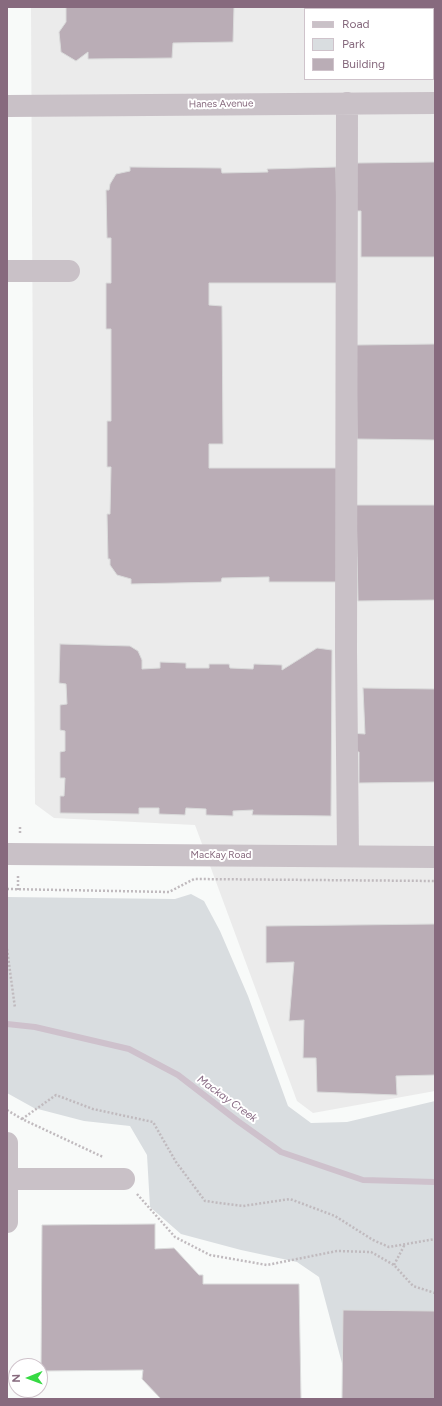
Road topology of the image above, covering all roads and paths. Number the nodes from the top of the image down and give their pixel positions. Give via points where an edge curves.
1 (435, 102) edge
2 (347, 103) junction
3 (7, 106) edge
4 (7, 271) edge
5 (69, 271) dead end
6 (7, 854) edge
7 (348, 856) junction
8 (435, 857) edge
9 (435, 881) edge
10 (7, 889) edge
11 (7, 949) edge
12 (15, 1008) dead end
13 (7, 1110) edge
14 (22, 1119) junction
15 (7, 1143) edge
16 (8, 1179) edge
17 (124, 1179) junction
18 (7, 1222) edge
19 (435, 1239) edge
20 (404, 1244) junction
21 (394, 1265) junction
22 (435, 1293) edge

1 - 2 street, Hanes Avenue
2 - 3 street, Hanes Avenue
2 - 7 street
4 - 5 street
6 - 7 street, MacKay Road
7 - 8 street, MacKay Road
9 - 10 path via 194,880 168,892
11 - 12 path
13 - 14 path
14 - 17 path via 109,1160
14 - 20 path via 56,1095 93,1109 154,1122 176,1162 205,1201 243,1206 290,1199 335,1216 389,1247
15 - 16 street
16 - 17 street
16 - 18 street
17 - 21 path via 175,1237 210,1255 267,1265 337,1251 370,1252
19 - 20 path
20 - 21 path
21 - 22 path via 413,1286

